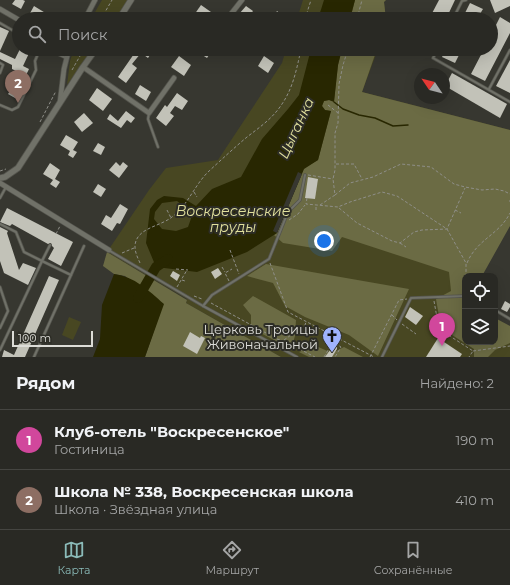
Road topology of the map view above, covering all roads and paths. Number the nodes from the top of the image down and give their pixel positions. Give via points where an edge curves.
1 (95, 0) edge
2 (112, 0) edge
3 (131, 0) edge
4 (242, 0) edge
5 (311, 0) edge
6 (362, 0) edge
7 (466, 0) edge
8 (0, 9) edge
9 (89, 12) edge
10 (105, 12) edge
11 (123, 12) edge
12 (233, 12) edge
13 (307, 12) edge
14 (359, 12) edge
15 (456, 12) edge
16 (12, 16) edge
17 (0, 23) edge
18 (12, 30) edge
19 (510, 50) edge
20 (37, 56) edge
21 (61, 56) edge
22 (68, 56) edge
23 (80, 56) edge
24 (91, 56) edge
25 (299, 56) edge
26 (346, 56) edge
27 (434, 56) edge
28 (67, 59) junction
29 (0, 63) edge
30 (83, 67) junction
31 (72, 70) dead end
32 (0, 73) edge
33 (174, 78) dead end
34 (489, 90) junction
35 (56, 91) dead end
36 (510, 102) edge
37 (60, 103) junction
38 (0, 105) edge
39 (328, 105) dead end
40 (149, 113) junction
41 (338, 113) junction
42 (37, 128) dead end
43 (158, 147) dead end
44 (335, 164) junction
45 (11, 168) dead end
46 (0, 171) edge
47 (304, 175) joint
48 (0, 178) edge
49 (333, 179) junction
50 (362, 180) junction
51 (0, 183) edge
52 (6, 187) junction
53 (465, 187) junction
54 (194, 192) junction
55 (510, 194) edge
56 (335, 195) junction
57 (197, 197) dead end
58 (0, 198) edge
59 (307, 198) dead end
60 (306, 204) junction
61 (316, 205) junction
62 (320, 206) junction
63 (338, 207) junction
64 (167, 210) dead end
65 (316, 210) dead end
66 (455, 210) junction
67 (461, 213) dead end
68 (506, 213) dead end
69 (510, 214) edge
70 (171, 218) junction
71 (63, 222) junction
72 (0, 224) edge
73 (283, 224) junction
74 (446, 229) junction
75 (146, 231) dead end
76 (56, 234) dead end
77 (400, 243) junction
78 (50, 245) dead end
79 (84, 246) dead end
80 (406, 247) dead end
81 (134, 248) dead end
82 (109, 250) joint
83 (230, 250) dead end
84 (127, 257) dead end
85 (269, 259) junction
86 (42, 261) junction
87 (134, 261) dead end
88 (466, 263) junction
89 (140, 265) dead end
90 (222, 267) dead end
91 (176, 269) dead end
92 (232, 270) dead end
93 (225, 273) junction
94 (466, 273) edge
95 (71, 275) junction
96 (240, 277) junction
97 (177, 280) dead end
98 (181, 280) junction
99 (185, 281) dead end
100 (230, 283) junction
101 (0, 287) edge
102 (176, 289) junction
103 (462, 296) edge
104 (434, 297) junction
105 (411, 298) junction
106 (203, 306) junction
107 (498, 312) edge
108 (392, 314) junction
109 (510, 319) edge
110 (307, 322) junction
111 (399, 322) junction
112 (0, 328) edge
113 (416, 334) dead end
114 (284, 340) dead end
115 (510, 346) edge
116 (467, 347) joint
117 (0, 350) edge
118 (473, 351) junction
119 (371, 356) edge
120 (34, 357) edge
121 (297, 357) edge
122 (324, 357) edge
123 (335, 357) edge
124 (374, 357) edge
125 (382, 357) edge
126 (469, 357) edge

1 - 9 street
2 - 10 path
3 - 11 street
4 - 12 street
5 - 13 path
6 - 14 path
7 - 15 lane via 462,1
8 - 16 street
17 - 18 lane
19 - 34 lane
20 - 38 lane via 36,70 18,107 12,110
21 - 28 lane
22 - 28 street
23 - 31 path
24 - 30 street
25 - 54 path via 283,103 260,128 208,173
26 - 41 path
27 - 34 lane via 433,58
28 - 37 street
29 - 32 lane via 3,65
30 - 37 street
30 - 40 street
33 - 40 street
34 - 36 lane
35 - 42 path
37 - 48 street via 18,168
39 - 41 path
40 - 43 lane via 148,119
41 - 44 path
44 - 49 path
44 - 50 path via 354,164
45 - 46 path
47 - 49 path
47 - 73 lane via 300,200 288,212
49 - 56 path
50 - 53 path via 401,164 418,165 431,167 454,184
50 - 56 path via 350,183
51 - 52 street
52 - 58 lane
52 - 71 street
53 - 55 path via 496,189
53 - 66 path
54 - 57 path
54 - 70 path
56 - 62 path
59 - 60 path
60 - 61 path
60 - 73 path via 298,214
61 - 62 path
61 - 65 path
62 - 63 path
63 - 74 path via 382,192 397,196
63 - 77 path via 357,224
64 - 70 path
66 - 67 path
66 - 74 path
68 - 69 path
69 - 88 path via 506,222 475,247
70 - 75 path
71 - 76 path
71 - 82 street
72 - 86 lane via 16,232 24,252
73 - 85 lane
74 - 77 path via 414,232
74 - 88 path
77 - 80 path
78 - 86 lane
79 - 95 lane
81 - 84 path via 121,253
82 - 102 lane
83 - 96 path
85 - 96 lane
85 - 110 path via 288,312
86 - 95 lane
86 - 117 lane
87 - 89 path
88 - 94 path
90 - 93 path
91 - 98 path via 187,270
92 - 93 path
93 - 100 path
95 - 120 lane
96 - 100 lane
97 - 98 path
98 - 99 path
98 - 102 path
100 - 106 lane via 212,295
101 - 112 lane via 8,311
102 - 106 lane
103 - 104 lane
104 - 105 lane
104 - 116 path via 439,329
105 - 108 path via 399,300
105 - 111 lane
106 - 121 lane
107 - 109 lane
108 - 111 path
108 - 119 path
110 - 114 path
110 - 119 path
111 - 113 path
111 - 125 lane
115 - 118 path
116 - 118 path
118 - 126 path
119 - 124 path
122 - 123 path via 333,342 341,347

